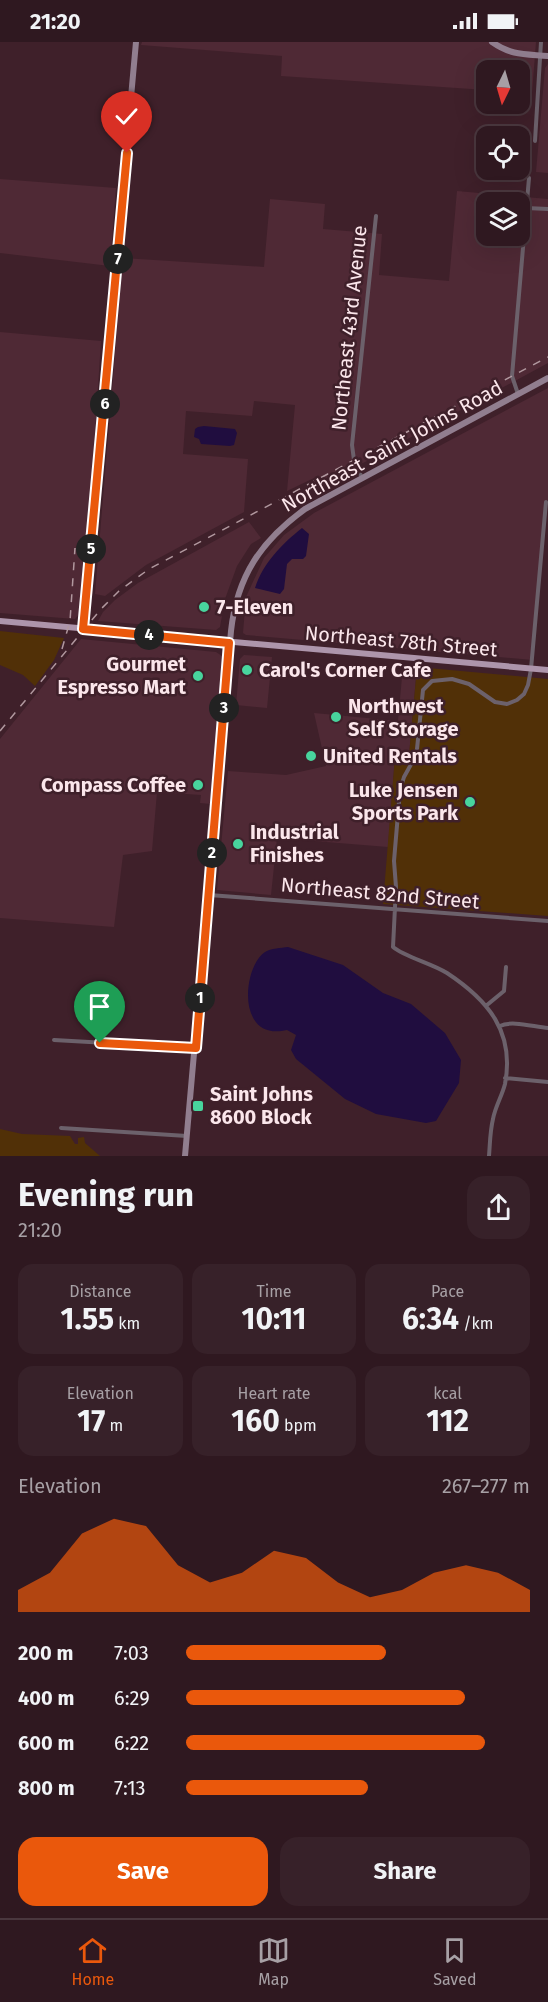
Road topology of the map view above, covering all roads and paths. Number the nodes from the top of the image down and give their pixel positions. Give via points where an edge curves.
1 (136, 42) edge
2 (492, 42) edge
3 (541, 42) edge
4 (540, 55) junction
5 (548, 56) edge
6 (535, 141) dead end
7 (530, 208) edge
8 (548, 209) edge
9 (376, 216) dead end
10 (523, 246) edge
11 (548, 378) edge
12 (518, 394) junction
13 (362, 477) junction
14 (546, 502) dead end
15 (0, 621) edge
16 (83, 629) junction
17 (229, 643) junction
18 (531, 669) junction
19 (548, 670) edge
20 (209, 895) junction
21 (395, 910) junction
22 (548, 921) edge
23 (506, 967) dead end
24 (487, 1005) junction
25 (500, 1026) junction
26 (548, 1028) edge
27 (54, 1041) dead end
28 (196, 1048) junction
29 (505, 1078) junction
30 (548, 1082) edge
31 (61, 1128) dead end
32 (188, 1136) junction
33 (185, 1156) edge
34 (489, 1156) edge

1 - 16 main road
2 - 4 main road via 512,52
3 - 4 street
4 - 5 main road
4 - 6 street
7 - 8 street
9 - 13 street, Northeast 43rd Avenue via 352,445
10 - 12 street via 512,376
11 - 12 main road, Northeast Saint Johns Road
12 - 13 main road, Northeast Saint Johns Road
13 - 17 main road, Northeast Saint Johns Road via 305,509 266,543 242,583
14 - 18 street
15 - 16 main road, Northeast 78th Street
16 - 17 main road, Northeast 78th Street
17 - 18 main road, Northeast 78th Street
17 - 20 main road, Northeast Saint Johns Road
18 - 19 main road, Northeast 78th Street
18 - 21 street via 524,694 507,704 495,702 460,681 439,679 428,683 421,695 417,749 401,784 394,861
20 - 21 street, Northeast 82nd Street
20 - 28 main road, Northeast Saint Johns Road
21 - 22 street, Northeast 82nd Street
21 - 24 street via 393,947 439,968
23 - 24 street via 504,991
24 - 25 street
25 - 26 street via 512,1023
25 - 29 street via 506,1055
27 - 28 street
28 - 32 main road, Northeast Saint Johns Road
29 - 30 street
29 - 34 street via 493,1119
31 - 32 street
32 - 33 main road, Northeast Saint Johns Road

